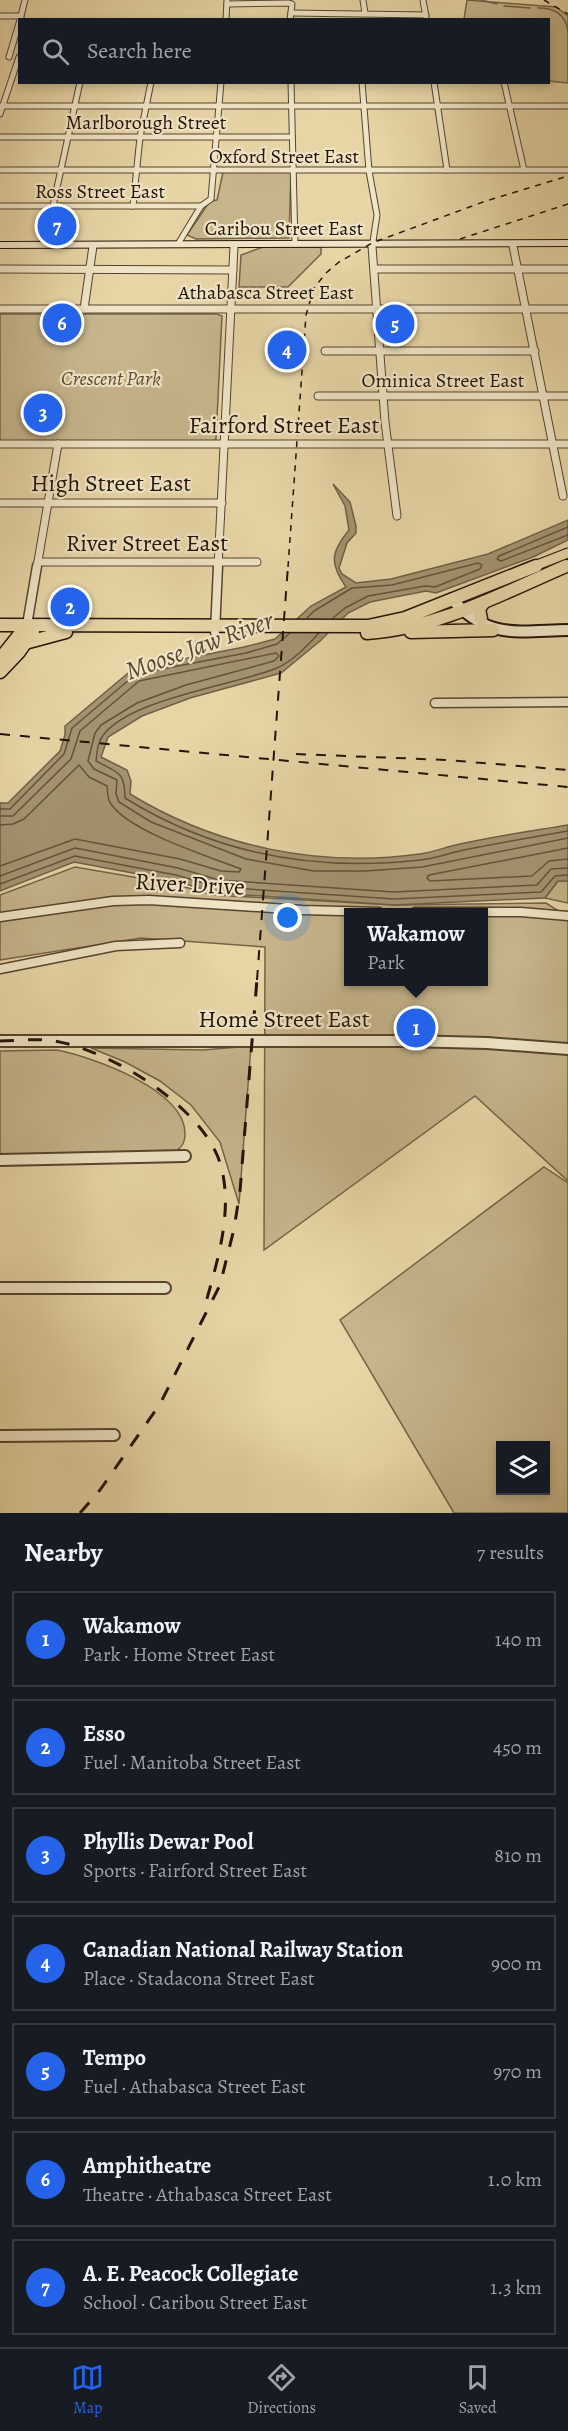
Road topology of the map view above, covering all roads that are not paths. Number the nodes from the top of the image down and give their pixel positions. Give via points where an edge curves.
1 (25, 0) edge
2 (363, 0) edge
3 (423, 0) edge
4 (227, 2) edge
5 (291, 13) junction
6 (362, 13) junction
7 (0, 16) edge
8 (426, 17) edge
9 (20, 18) edge
10 (226, 18) edge
11 (290, 18) edge
12 (360, 18) edge
13 (18, 19) edge
14 (18, 26) edge
15 (0, 57) edge
16 (9, 57) junction
17 (18, 57) edge
18 (18, 60) edge
19 (80, 84) edge
20 (151, 84) edge
21 (221, 84) edge
22 (291, 84) edge
23 (362, 84) edge
24 (434, 84) edge
25 (504, 84) edge
26 (1, 106) edge
27 (75, 106) junction
28 (146, 106) junction
29 (220, 106) junction
30 (293, 106) junction
31 (364, 106) junction
32 (437, 106) junction
33 (509, 106) junction
34 (568, 106) edge
35 (0, 114) edge
36 (0, 137) edge
37 (67, 137) junction
38 (140, 137) junction
39 (217, 137) junction
40 (292, 137) junction
41 (0, 170) edge
42 (60, 170) junction
43 (137, 170) junction
44 (447, 170) junction
45 (524, 170) junction
46 (568, 170) edge
47 (215, 171) junction
48 (295, 171) junction
49 (369, 171) junction
50 (0, 206) edge
51 (54, 206) junction
52 (133, 206) junction
53 (201, 206) junction
54 (568, 243) edge
55 (0, 244) edge
56 (93, 244) junction
57 (178, 244) junction
58 (234, 244) junction
59 (295, 244) junction
60 (373, 244) junction
61 (513, 244) junction
62 (0, 269) edge
63 (375, 269) junction
64 (518, 269) junction
65 (568, 269) edge
66 (89, 270) junction
67 (233, 270) junction
68 (0, 309) edge
69 (84, 309) junction
70 (231, 309) junction
71 (377, 309) junction
72 (526, 309) junction
73 (568, 309) edge
74 (326, 351) dead end
75 (380, 351) junction
76 (535, 351) junction
77 (318, 396) dead end
78 (384, 396) junction
79 (544, 396) junction
80 (568, 396) edge
81 (0, 444) edge
82 (58, 444) junction
83 (224, 444) junction
84 (388, 444) junction
85 (553, 444) junction
86 (568, 444) edge
87 (563, 496) dead end
88 (222, 502) junction
89 (0, 503) edge
90 (48, 503) junction
91 (397, 516) dead end
92 (568, 552) edge
93 (38, 562) junction
94 (219, 562) junction
95 (257, 562) dead end
96 (568, 565) edge
97 (452, 598) junction
98 (484, 602) junction
99 (464, 610) junction
100 (481, 619) junction
101 (0, 625) edge
102 (568, 627) edge
103 (27, 629) junction
104 (215, 629) junction
105 (357, 630) junction
106 (493, 630) junction
107 (0, 632) edge
108 (66, 632) junction
109 (374, 633) junction
110 (25, 644) junction
111 (0, 659) edge
112 (0, 672) edge
113 (568, 702) edge
114 (435, 703) dead end
115 (344, 911) edge
116 (488, 912) edge
117 (568, 916) edge
118 (0, 917) edge
119 (180, 943) dead end
120 (0, 969) edge
121 (0, 1041) edge
122 (568, 1049) edge
123 (185, 1156) dead end
124 (0, 1160) edge
125 (0, 1288) edge
126 (165, 1288) dead end
127 (114, 1435) dead end
128 (0, 1436) edge

1 - 9 street
2 - 6 street
3 - 8 street
4 - 5 street via 289,3
4 - 10 street
5 - 6 street
5 - 11 street
6 - 8 street
6 - 12 street
7 - 13 street
14 - 16 street
15 - 16 street
16 - 17 street
18 - 26 street
19 - 27 street
20 - 28 street
21 - 29 street
22 - 30 street
23 - 31 street
24 - 32 street
25 - 33 street
26 - 27 street
26 - 35 street
27 - 28 street
27 - 37 street
28 - 29 street
28 - 38 street
29 - 30 street
29 - 39 street
30 - 31 street
30 - 40 street
31 - 32 street
31 - 49 street
32 - 33 street
32 - 44 street
33 - 34 street
33 - 45 street
36 - 37 street, Marlborough Street
37 - 38 street, Marlborough Street
37 - 42 street
38 - 39 street, Marlborough Street
38 - 43 street
39 - 40 street, Marlborough Street
39 - 47 street
40 - 48 street
41 - 42 street, Oxford Street East
42 - 43 street, Oxford Street East
42 - 51 street
43 - 47 street, Oxford Street East
43 - 52 street
44 - 45 street, Oxford Street East
44 - 49 street, Oxford Street East
45 - 46 street, Oxford Street East
47 - 48 street, Oxford Street East
47 - 53 street via 211,199
48 - 49 street, Oxford Street East
48 - 59 street
49 - 60 street via 377,215
50 - 51 street, Ross Street East
51 - 52 street, Ross Street East
52 - 53 street, Ross Street East
53 - 57 street
54 - 61 street, Caribou Street East
55 - 56 street, Caribou Street East
56 - 57 street, Caribou Street East
56 - 66 street
57 - 58 street, Caribou Street East
58 - 59 street, Caribou Street East
58 - 67 street
59 - 60 street, Caribou Street East
60 - 61 street, Caribou Street East
60 - 63 street
61 - 64 street
62 - 66 street
63 - 64 street
63 - 71 street
64 - 65 street
64 - 72 street
66 - 67 street
66 - 69 street
67 - 70 street
68 - 69 street, Athabasca Street East
69 - 70 street, Athabasca Street East
70 - 71 street, Athabasca Street East
70 - 83 street
71 - 72 street, Athabasca Street East
71 - 75 street
72 - 73 street, Athabasca Street East
72 - 76 street
74 - 75 street
75 - 76 street
75 - 78 street
76 - 79 street
77 - 78 street, Ominica Street East
78 - 79 street, Ominica Street East
78 - 84 street
79 - 80 street, Ominica Street East
79 - 85 street
81 - 82 street, Fairford Street East
82 - 83 street, Fairford Street East
82 - 90 street
83 - 84 street, Fairford Street East
83 - 88 street
84 - 85 street, Fairford Street East
84 - 91 street
85 - 86 street, Fairford Street East
85 - 87 street
88 - 90 street, High Street East
88 - 94 street
89 - 90 street, High Street East
90 - 93 street
92 - 97 main road
93 - 94 street, River Street East
93 - 103 street
94 - 95 street, River Street East
94 - 104 street
96 - 98 main road
97 - 99 street
97 - 105 main road via 405,618
98 - 99 main road
98 - 100 main road via 479,609
99 - 100 street
99 - 106 street via 478,624
99 - 109 main road via 413,627
100 - 102 street via 495,626
101 - 103 main road
102 - 106 street
103 - 104 main road
103 - 107 main road
103 - 108 main road
103 - 110 main road
103 - 111 main road
104 - 105 main road
104 - 108 main road
105 - 109 main road
106 - 109 main road
108 - 110 main road
110 - 112 main road
113 - 114 street
115 - 118 street, River Drive via 149,900 113,901
116 - 117 street
119 - 120 street via 116,946
121 - 122 street, Home Street East via 404,1041
123 - 124 street
125 - 126 street
127 - 128 street

